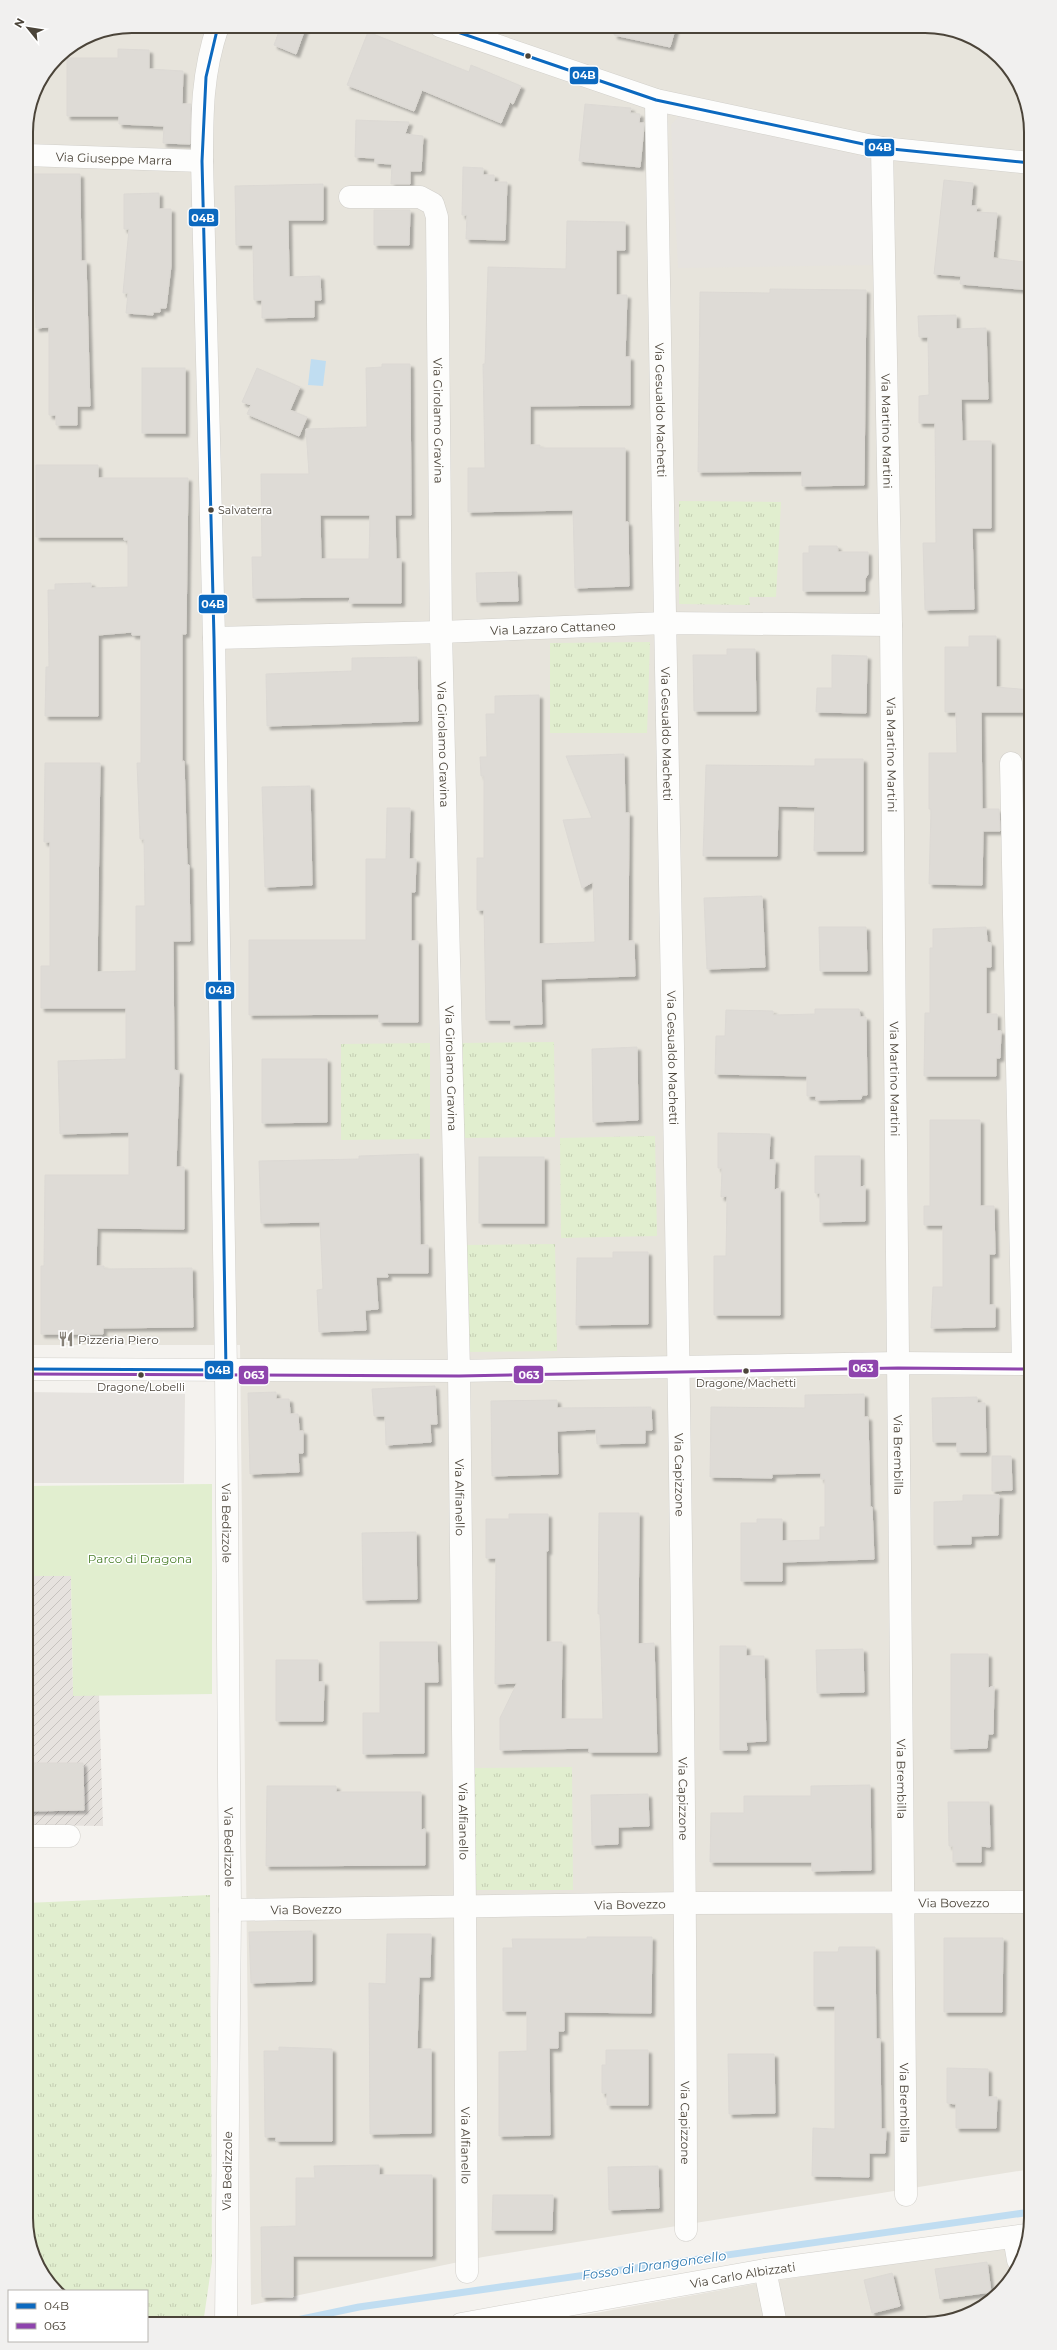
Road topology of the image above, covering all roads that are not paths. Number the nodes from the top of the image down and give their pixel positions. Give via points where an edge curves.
1 (216, 33) edge
2 (460, 33) edge
3 (656, 100) junction
4 (882, 148) junction
5 (33, 155) edge
6 (202, 161) junction
7 (1024, 162) edge
8 (350, 196) dead end
9 (665, 623) junction
10 (891, 626) junction
11 (441, 632) junction
12 (214, 638) junction
13 (1011, 762) dead end
14 (1023, 983) edge
15 (1024, 1078) edge
16 (898, 1362) junction
17 (1024, 1364) edge
18 (679, 1367) junction
19 (33, 1369) edge
20 (226, 1370) junction
21 (459, 1371) junction
22 (33, 1836) edge
23 (69, 1836) dead end
24 (1024, 1902) edge
25 (686, 1903) junction
26 (903, 1903) junction
27 (466, 1906) junction
28 (230, 1910) junction
29 (906, 2195) dead end
30 (686, 2230) dead end
31 (1020, 2236) edge
32 (1019, 2250) edge
33 (765, 2270) junction
34 (467, 2272) dead end
35 (226, 2314) edge
36 (523, 2317) edge
37 (775, 2317) edge

1 - 6 street, Via Bedizzole via 204,84
2 - 3 street
3 - 4 street
3 - 9 street, Via Gesualdo Machetti
4 - 7 street
4 - 10 street, Via Martino Martini
5 - 6 street, Via Giuseppe Marra
6 - 12 street, Via Bedizzole
8 - 11 street, Via Girolamo Gravina via 420,197 433,204 437,210
9 - 10 street, Via Lazzaro Cattaneo
9 - 11 street, Via Lazzaro Cattaneo
9 - 18 street, Via Gesualdo Machetti
10 - 16 street, Via Martino Martini
11 - 12 street, Via Lazzaro Cattaneo
11 - 21 street, Via Girolamo Gravina
12 - 20 street, Via Bedizzole
13 - 14 street
14 - 15 street
16 - 17 street
16 - 18 street
16 - 26 street, Via Brembilla
18 - 21 street
18 - 25 street, Via Capizzone
19 - 20 street
20 - 21 street
20 - 28 street, Via Bedizzole
21 - 27 street, Via Alfianello
22 - 23 street
24 - 26 street, Via Bovezzo
25 - 26 street, Via Bovezzo
25 - 27 street, Via Bovezzo
25 - 30 street, Via Capizzone
26 - 29 street, Via Brembilla
27 - 28 street, Via Bovezzo
27 - 34 street, Via Alfianello
28 - 35 street, Via Bedizzole
31 - 32 street
31 - 33 street, Via Carlo Albizzati
33 - 36 street, Via Carlo Albizzati
33 - 37 street

